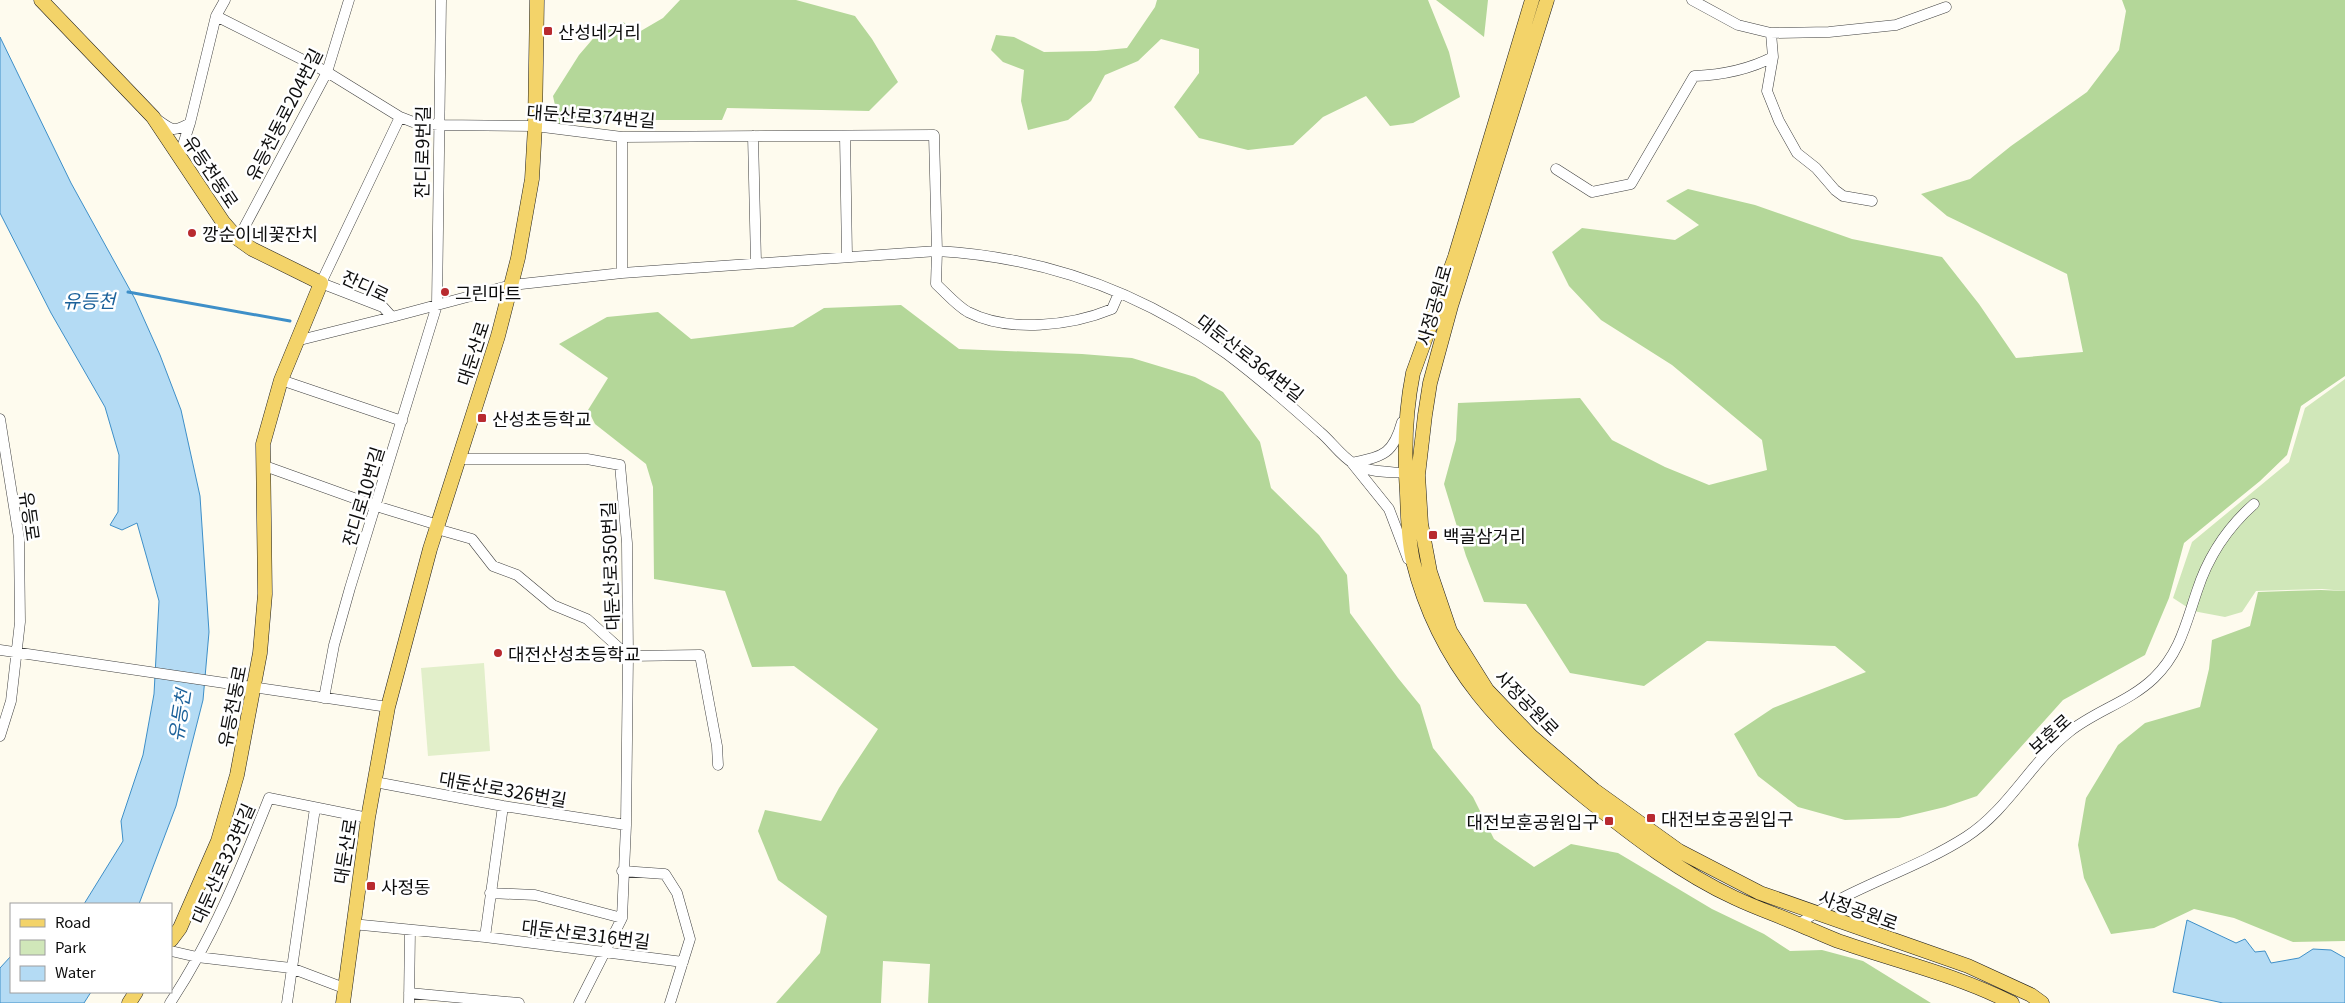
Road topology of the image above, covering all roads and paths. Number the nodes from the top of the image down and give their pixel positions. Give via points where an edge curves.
1 (41, 0) edge
2 (225, 0) edge
3 (348, 0) edge
4 (441, 0) edge
5 (537, 0) edge
6 (1532, 0) edge
7 (1547, 0) edge
8 (1692, 0) edge
9 (1946, 7) dead end
10 (216, 16) junction
11 (1771, 33) junction
12 (1773, 57) junction
13 (327, 72) junction
14 (154, 117) junction
15 (400, 118) junction
16 (190, 123) junction
17 (438, 125) junction
18 (535, 126) junction
19 (753, 136) junction
20 (845, 136) junction
21 (622, 137) junction
22 (178, 157) junction
23 (1556, 170) dead end
24 (1872, 201) dead end
25 (238, 239) junction
26 (937, 251) junction
27 (847, 256) junction
28 (756, 262) junction
29 (622, 273) junction
30 (321, 283) junction
31 (512, 285) junction
32 (1119, 293) junction
33 (437, 305) junction
34 (392, 317) junction
35 (296, 341) junction
36 (281, 380) junction
37 (1409, 392) junction
38 (0, 419) edge
39 (402, 421) junction
40 (1, 435) edge
41 (457, 459) junction
42 (1352, 463) junction
43 (262, 465) junction
44 (1412, 474) junction
45 (2254, 504) dead end
46 (376, 506) junction
47 (437, 527) junction
48 (1423, 594) junction
49 (0, 650) edge
50 (17, 652) junction
51 (628, 656) junction
52 (247, 688) junction
53 (324, 698) junction
54 (5, 702) edge
55 (388, 707) junction
56 (0, 736) edge
57 (718, 765) dead end
58 (375, 782) junction
59 (503, 806) junction
60 (315, 808) junction
61 (368, 818) junction
62 (626, 826) junction
63 (622, 871) junction
64 (490, 893) junction
65 (1815, 912) junction
66 (622, 918) junction
67 (352, 924) junction
68 (1799, 924) junction
69 (410, 930) junction
70 (485, 937) junction
71 (172, 939) edge
72 (172, 951) edge
73 (606, 951) junction
74 (197, 957) junction
75 (683, 962) junction
76 (291, 968) junction
77 (409, 998) edge
78 (343, 999) edge
79 (460, 1000) edge
80 (170, 1003) edge
81 (287, 1003) edge
82 (519, 1003) edge
83 (579, 1003) edge
84 (670, 1003) edge
85 (2012, 1003) edge
86 (2042, 1003) edge

1 - 14 main road, 유등천동로
2 - 10 street
3 - 13 street, 유등천동로204번길
4 - 17 street, 잔디로9번길
5 - 18 main road, 대둔산로
6 - 37 main road, 사정공원로
7 - 44 main road, 사정공원로 via 1451,306 1430,383
8 - 11 street via 1738,25
9 - 11 street via 1896,25 1829,32
10 - 13 street, 대둔산로374번길
10 - 16 street
11 - 12 street
12 - 23 street via 1754,67 1694,76 1631,184 1592,192
12 - 24 street via 1766,90 1797,153 1843,196
13 - 15 street, 대둔산로374번길
13 - 25 street, 유등천동로204번길
14 - 16 street via 171,129 178,130
14 - 22 main road, 유등천동로
15 - 17 street, 대둔산로374번길
15 - 30 street
16 - 22 street
17 - 18 street, 대둔산로374번길
17 - 33 street, 잔디로9번길
18 - 21 street, 대둔산로374번길
18 - 31 main road, 대둔산로 via 532,179
19 - 20 street, 대둔산로374번길
19 - 21 street, 대둔산로374번길
19 - 28 street
20 - 26 street, 대둔산로374번길 via 934,135
20 - 27 street
21 - 29 street
22 - 25 main road, 유등천동로 via 222,222
25 - 30 main road, 유등천동로 via 252,250
26 - 27 street, 대둔산로364번길
26 - 32 street, 대둔산로364번길 via 981,254 1030,263
26 - 32 street via 936,284 966,311 985,319 1023,324 1061,323 1112,309
27 - 28 street, 대둔산로364번길
28 - 29 street, 대둔산로364번길
29 - 31 street, 대둔산로364번길
30 - 34 street, 잔디로 via 383,307
30 - 35 main road, 유등천동로
31 - 33 street, 잔디로
31 - 41 main road, 대둔산로
32 - 42 street, 대둔산로364번길 via 1158,310 1197,333 1318,430
33 - 34 street, 잔디로
33 - 39 street, 잔디로10번길
34 - 35 street
35 - 36 main road, 유등천동로
36 - 39 street
36 - 43 main road, 유등천동로 via 265,432
37 - 42 street via 1392,449 1383,455
37 - 44 main road, 사정공원로 via 1406,422
38 - 40 street, 유등로
39 - 46 street, 잔디로10번길
40 - 50 street, 유등로 via 19,538
41 - 47 main road, 대둔산로
41 - 51 street, 대둔산로350번길 via 587,459 620,465 627,543
42 - 44 street, 대둔산로364번길 via 1370,470
42 - 48 street via 1389,509
43 - 46 street
43 - 52 main road, 유등천동로 via 264,594 260,653
44 - 48 main road, 사정공원로 via 1408,526
44 - 65 main road, 사정공원로 via 1430,572 1450,632 1487,690 1531,736 1594,790 1679,852 1760,893
45 - 65 street, 보훈로 via 2222,538 2200,584 2173,656 2154,678 2134,694 2069,731 2046,752 2012,796 1966,837
46 - 47 street
46 - 53 street, 잔디로10번길 via 334,645
47 - 51 street via 472,539 493,566 517,575 553,606 587,619
47 - 55 main road, 대둔산로
48 - 68 main road, 사정공원로 via 1446,649 1472,687 1490,711 1556,774 1662,857 1734,898
49 - 50 street
50 - 52 street
50 - 54 street, 유등로
51 - 57 street via 700,655
51 - 62 street, 대둔산로350번길
52 - 53 street
52 - 71 main road, 유등천동로 via 237,775 218,841 180,928
53 - 55 street
54 - 56 street, 유등로
55 - 58 main road, 대둔산로
58 - 59 street, 대둔산로326번길
58 - 61 main road, 대둔산로
59 - 62 street, 대둔산로326번길
59 - 64 street
60 - 61 street, 대둔산로323번길
60 - 74 street, 대둔산로323번길 via 270,798 233,886
60 - 76 street
61 - 67 main road, 대둔산로
62 - 63 street, 대둔산로350번길
63 - 66 street, 대둔산로350번길
63 - 75 street via 665,874 677,893 690,939
64 - 66 street via 534,896
64 - 70 street
65 - 68 street, 보훈로
65 - 86 main road, 사정공원로 via 1968,966
66 - 73 street, 대둔산로350번길
67 - 69 street, 대둔산로316번길
67 - 78 main road, 대둔산로
68 - 85 main road, 사정공원로 via 1836,941 1989,991
69 - 70 street, 대둔산로316번길
69 - 77 street
70 - 73 street, 대둔산로316번길
72 - 74 street
73 - 75 street, 대둔산로316번길
73 - 83 street, 대둔산로350번길
74 - 76 street
74 - 80 street, 대둔산로323번길
75 - 84 street
76 - 78 street
76 - 81 street
77 - 79 street
79 - 82 street

